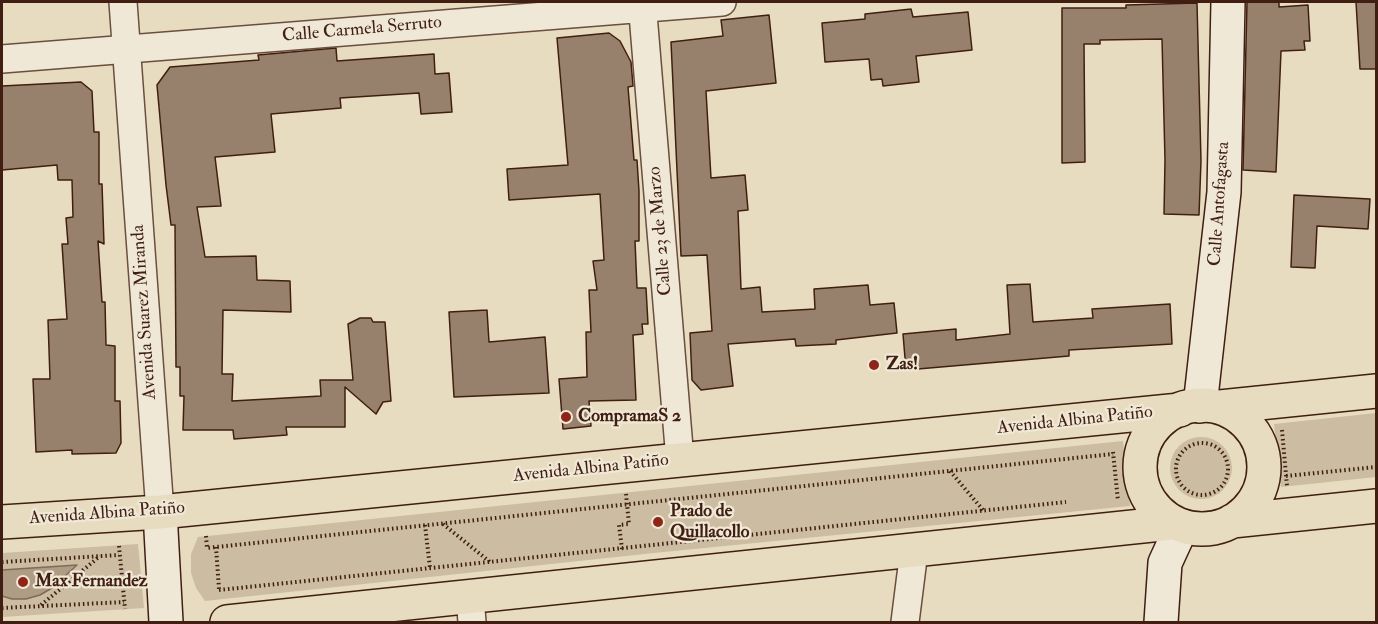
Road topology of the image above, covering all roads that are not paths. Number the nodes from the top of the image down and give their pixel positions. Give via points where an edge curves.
1 (123, 2) edge
2 (722, 2) edge
3 (1228, 2) edge
4 (642, 4) edge
5 (127, 49) junction
6 (2, 58) edge
7 (1377, 391) edge
8 (1200, 408) junction
9 (680, 460) junction
10 (1377, 506) edge
11 (160, 512) junction
12 (1232, 521) junction
13 (2, 522) edge
14 (1176, 525) junction
15 (914, 551) junction
16 (471, 610) edge
17 (223, 611) edge
18 (166, 622) edge
19 (905, 622) edge
20 (1161, 622) edge

1 - 5 street, Avenida Suarez Miranda
2 - 4 street, Calle Carmela Serruto
3 - 8 main road, Calle Antofagasta via 1224,192
4 - 5 street, Calle Carmela Serruto
4 - 9 street, Calle 23 de Marzo
5 - 6 street, Calle Carmela Serruto
5 - 11 street, Avenida Suarez Miranda
7 - 8 main road, Avenida Albina Patiño
8 - 9 main road, Avenida Albina Patiño
8 - 12 main road via 1242,418 1263,450 1265,471 1260,491 1249,508
8 - 14 main road via 1162,419 1141,453 1140,473 1146,493 1157,510
9 - 11 main road, Avenida Albina Patiño
10 - 12 main road
11 - 13 main road, Avenida Albina Patiño
11 - 18 main road, Avenida Suarez Miranda
12 - 14 main road via 1213,528
14 - 15 main road
14 - 20 main road via 1165,563
15 - 16 main road
15 - 19 street
16 - 17 main road

